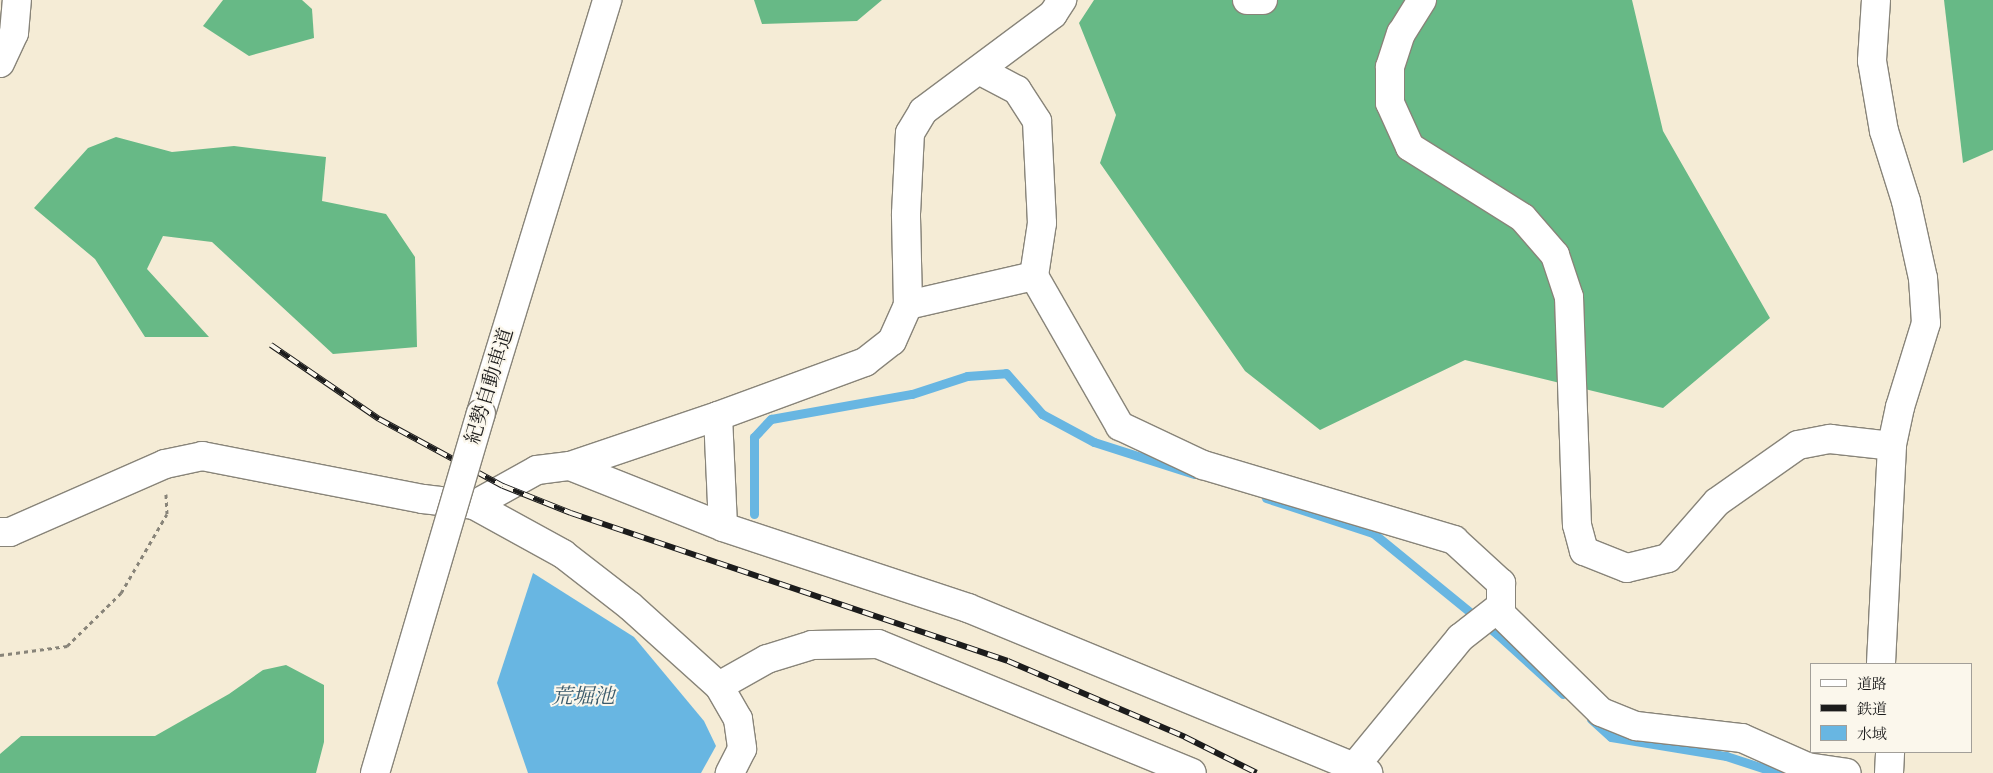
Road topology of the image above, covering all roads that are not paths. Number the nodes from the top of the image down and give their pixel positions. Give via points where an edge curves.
1 (17, 0) edge
2 (607, 0) edge
3 (1062, 0) edge
4 (1247, 0) edge
5 (1264, 0) edge
6 (1422, 0) edge
7 (1876, 0) edge
8 (0, 63) edge
9 (979, 70) junction
10 (1034, 276) junction
11 (908, 305) junction
12 (718, 416) junction
13 (1892, 446) junction
14 (570, 466) junction
15 (474, 505) junction
16 (723, 527) junction
17 (0, 532) edge
18 (1501, 606) junction
19 (1881, 663) edge
20 (719, 686) junction
21 (1890, 753) edge
22 (1361, 769) edge
23 (375, 773) edge
24 (730, 773) edge
25 (1192, 773) edge
26 (1847, 773) edge
27 (1889, 773) edge

1 - 8 main road via 14,34
2 - 23 main road, 紀勢自動車道, bridge
3 - 9 main road via 1053,14
4 - 5 main road
6 - 13 main road via 1401,33 1390,67 1390,103 1410,147 1523,218 1555,255 1569,297 1577,525 1584,551 1627,568 1668,558 1717,502 1798,445 1830,439
7 - 13 main road via 1872,62 1884,131 1906,202 1923,278 1926,323 1900,407
9 - 10 main road via 1017,90 1037,120 1042,223
9 - 11 main road via 923,111 910,133 906,214
10 - 11 main road
10 - 18 main road via 1120,426 1203,465 1454,540 1501,583
11 - 12 main road via 892,342 865,362
12 - 14 main road
12 - 16 main road
13 - 19 main road
14 - 15 main road via 537,470
14 - 16 main road
15 - 17 main road via 423,499 202,456 165,464 10,532
15 - 20 main road via 563,554 630,606
16 - 22 main road via 968,608
18 - 22 main road via 1460,638
18 - 26 main road via 1501,614 1602,712 1636,726 1742,738 1807,767
20 - 24 main road via 738,719 742,749
20 - 25 main road via 767,659 812,645 878,644
21 - 27 main road

